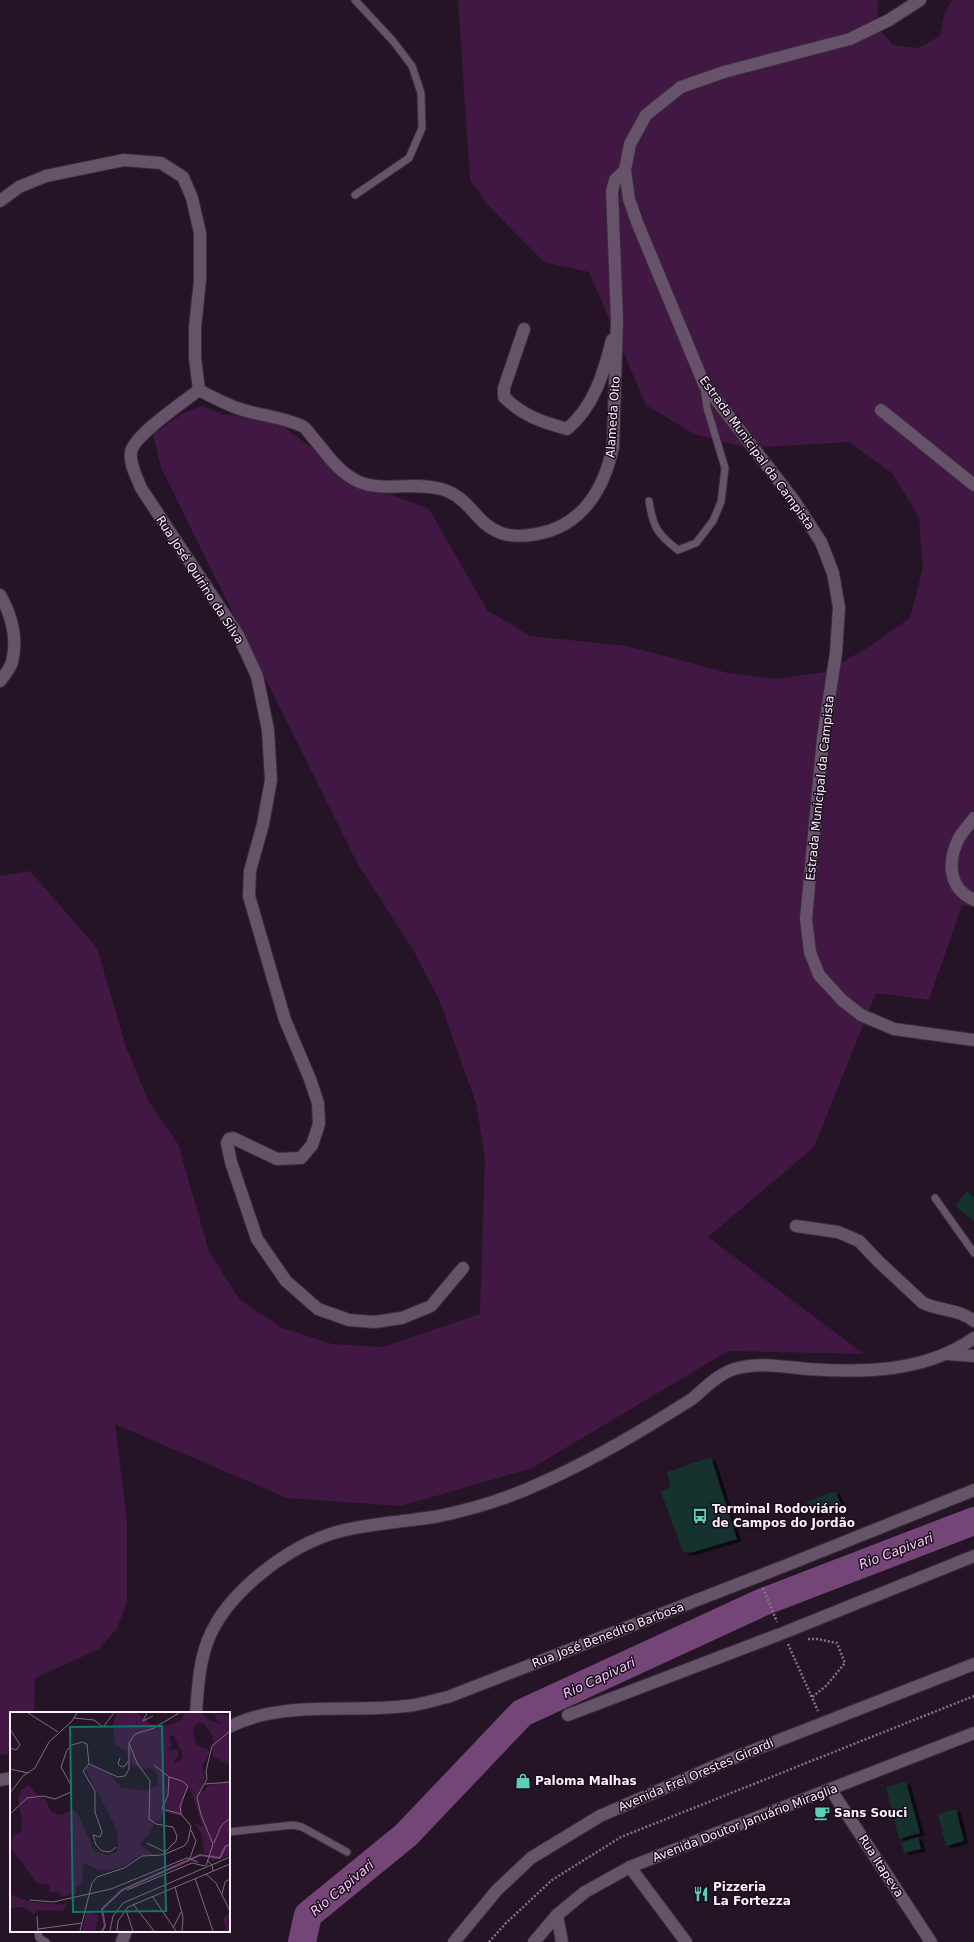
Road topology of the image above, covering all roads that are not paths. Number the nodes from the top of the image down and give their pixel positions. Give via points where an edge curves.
1 (355, 0) edge
2 (920, 0) edge
3 (625, 170) junction
4 (355, 195) dead end
5 (0, 201) edge
6 (617, 320) junction
7 (524, 329) dead end
8 (704, 384) junction
9 (200, 390) junction
10 (881, 410) dead end
11 (974, 485) edge
12 (648, 501) dead end
13 (0, 595) edge
14 (0, 681) edge
15 (974, 818) edge
16 (974, 900) edge
17 (974, 1040) edge
18 (935, 1198) dead end
19 (796, 1226) dead end
20 (974, 1252) edge
21 (463, 1268) dead end
22 (974, 1321) edge
23 (974, 1338) edge
24 (947, 1354) junction
25 (974, 1356) edge
26 (974, 1490) edge
27 (974, 1556) edge
28 (974, 1664) edge
29 (196, 1712) edge
30 (568, 1715) dead end
31 (230, 1727) edge
32 (974, 1733) edge
33 (10, 1778) edge
34 (0, 1780) edge
35 (831, 1790) junction
36 (230, 1832) edge
37 (347, 1852) dead end
38 (630, 1868) junction
39 (557, 1915) junction
40 (38, 1932) edge
41 (126, 1932) edge
42 (46, 1942) edge
43 (122, 1942) edge
44 (454, 1942) edge
45 (534, 1942) edge
46 (562, 1942) edge
47 (686, 1942) edge
48 (931, 1942) edge

1 - 4 lane via 412,66 422,93 422,128 409,158
2 - 3 street, Estrada Municipal da Campista via 889,20 850,39 724,72 681,87 646,115 630,144
3 - 6 street, Alameda Oito via 615,180 612,191
3 - 8 street, Estrada Municipal da Campista via 636,222
5 - 9 street via 19,187 46,176 124,160 161,163 183,177 192,198 200,233 195,358
6 - 7 street via 597,390 578,420 567,429 539,422 514,408 504,397 504,388
6 - 9 street, Alameda Oito via 613,447 609,465 595,495 574,520 549,532 527,536 501,533 483,523 467,503 456,495 440,489 358,482 337,469 304,427 286,419 223,403
8 - 12 lane via 707,408 725,468 721,502 713,521 696,543 678,550 664,539 652,521
8 - 17 street, Estrada Municipal da Campista via 792,499 821,542 833,573 839,607 837,638 823,738 806,919 810,952 819,975 842,1000 861,1015 894,1029
9 - 21 street, Rua José Quirino da Silva via 154,424 134,445 131,453 132,465 141,488 238,635 257,676 268,730 271,780 263,824 250,871 249,896 284,1020 318,1103 319,1124 312,1145 301,1158 277,1159 233,1138 227,1143 228,1155 257,1239 286,1281 318,1309 349,1320 374,1322 402,1318 431,1306
10 - 11 street
13 - 14 street via 9,610 15,634 12,663
15 - 16 street via 959,839 952,862 952,876 958,888
18 - 20 lane
19 - 22 street via 838,1232 854,1238 922,1303 958,1312
23 - 24 street
24 - 25 street
24 - 29 street via 915,1364 876,1370 838,1371 761,1365 738,1368 721,1374 667,1415 540,1484 491,1502 440,1516 341,1532 320,1538 291,1552 256,1579 221,1614 208,1639 201,1661
26 - 31 street, Rua José Benedito Barbosa via 448,1696 407,1706 277,1712 244,1720
27 - 30 street via 783,1633
28 - 44 street, Avenida Frei Orestes Girardi via 731,1759 600,1816 531,1858 497,1890
32 - 35 street, Avenida Doutor Januário Miraglia
33 - 34 street
35 - 38 street, Avenida Doutor Januário Miraglia
35 - 48 street, Rua Itapeva
36 - 37 lane via 292,1825 302,1827
38 - 39 street, Avenida Doutor Januário Miraglia via 585,1892
38 - 47 street
39 - 45 street, Avenida Doutor Januário Miraglia
39 - 46 street
40 - 42 lane via 39,1938
41 - 43 street

